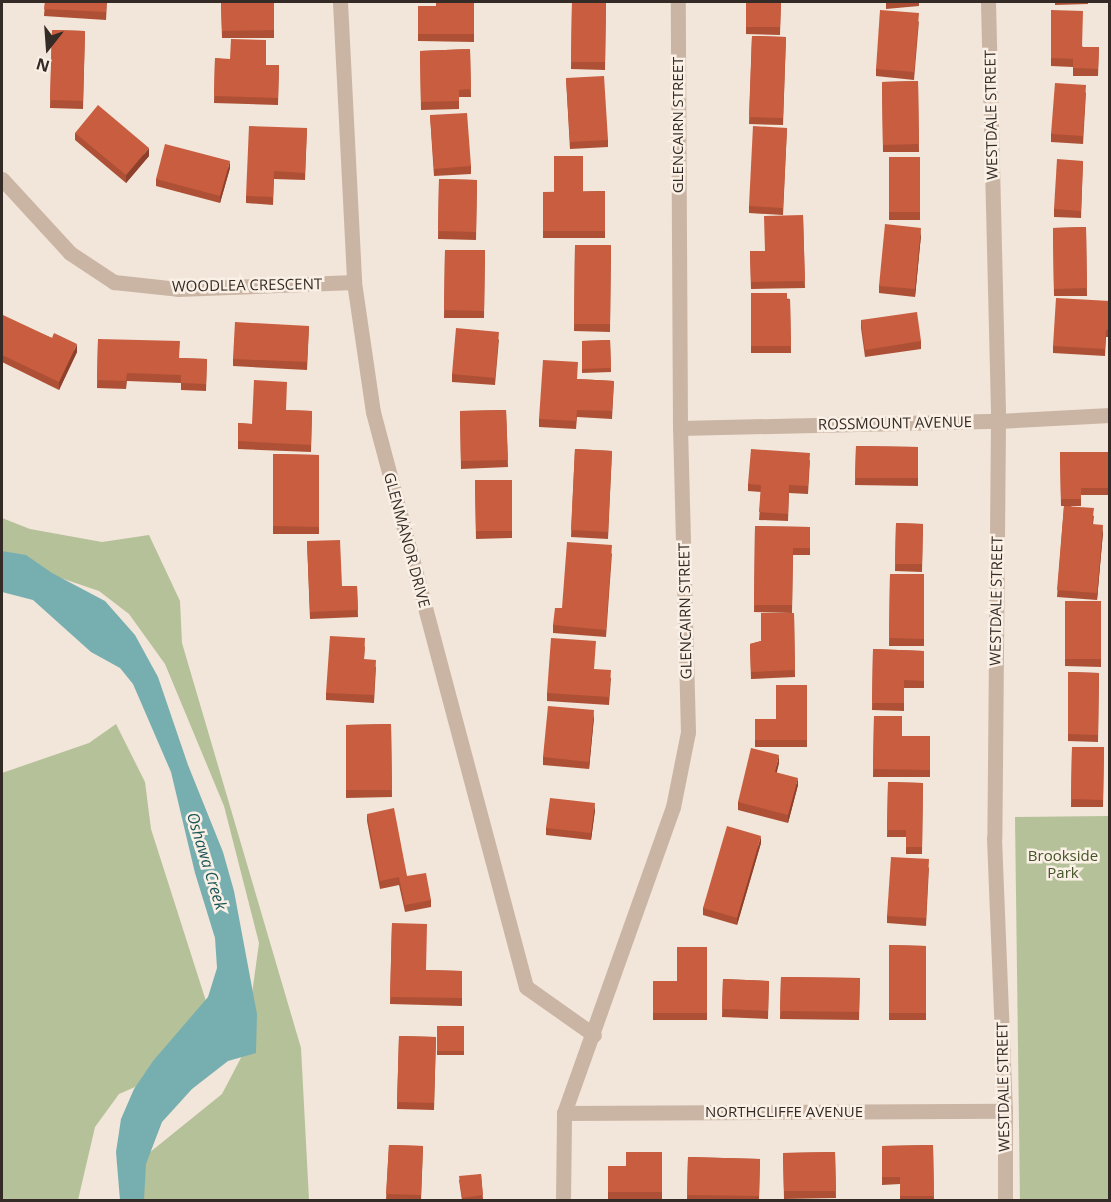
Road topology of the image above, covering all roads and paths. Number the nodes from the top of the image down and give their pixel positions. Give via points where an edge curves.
1 (340, 2) edge
2 (678, 2) edge
3 (988, 2) edge
4 (2, 178) edge
5 (354, 282) junction
6 (1110, 415) edge
7 (998, 421) junction
8 (680, 428) junction
9 (594, 1035) junction
10 (1005, 1111) junction
11 (564, 1113) junction
12 (563, 1200) edge
13 (1005, 1200) edge

1 - 5 street, GLENMANOR DRIVE
2 - 8 street, GLENCAIRN STREET
3 - 7 street, WESTDALE STREET
4 - 5 street, WOODLEA CRESCENT via 70,253 114,282 178,289
5 - 9 street, GLENMANOR DRIVE via 373,412 526,987
6 - 7 street, ROSSMOUNT AVENUE
7 - 8 street, ROSSMOUNT AVENUE
7 - 10 street, WESTDALE STREET via 994,838
8 - 9 street, GLENCAIRN STREET via 688,732 673,807
9 - 11 street, GLENCAIRN STREET
10 - 11 street, NORTHCLIFFE AVENUE
10 - 13 street, WESTDALE STREET
11 - 12 street, GLENCAIRN STREET

